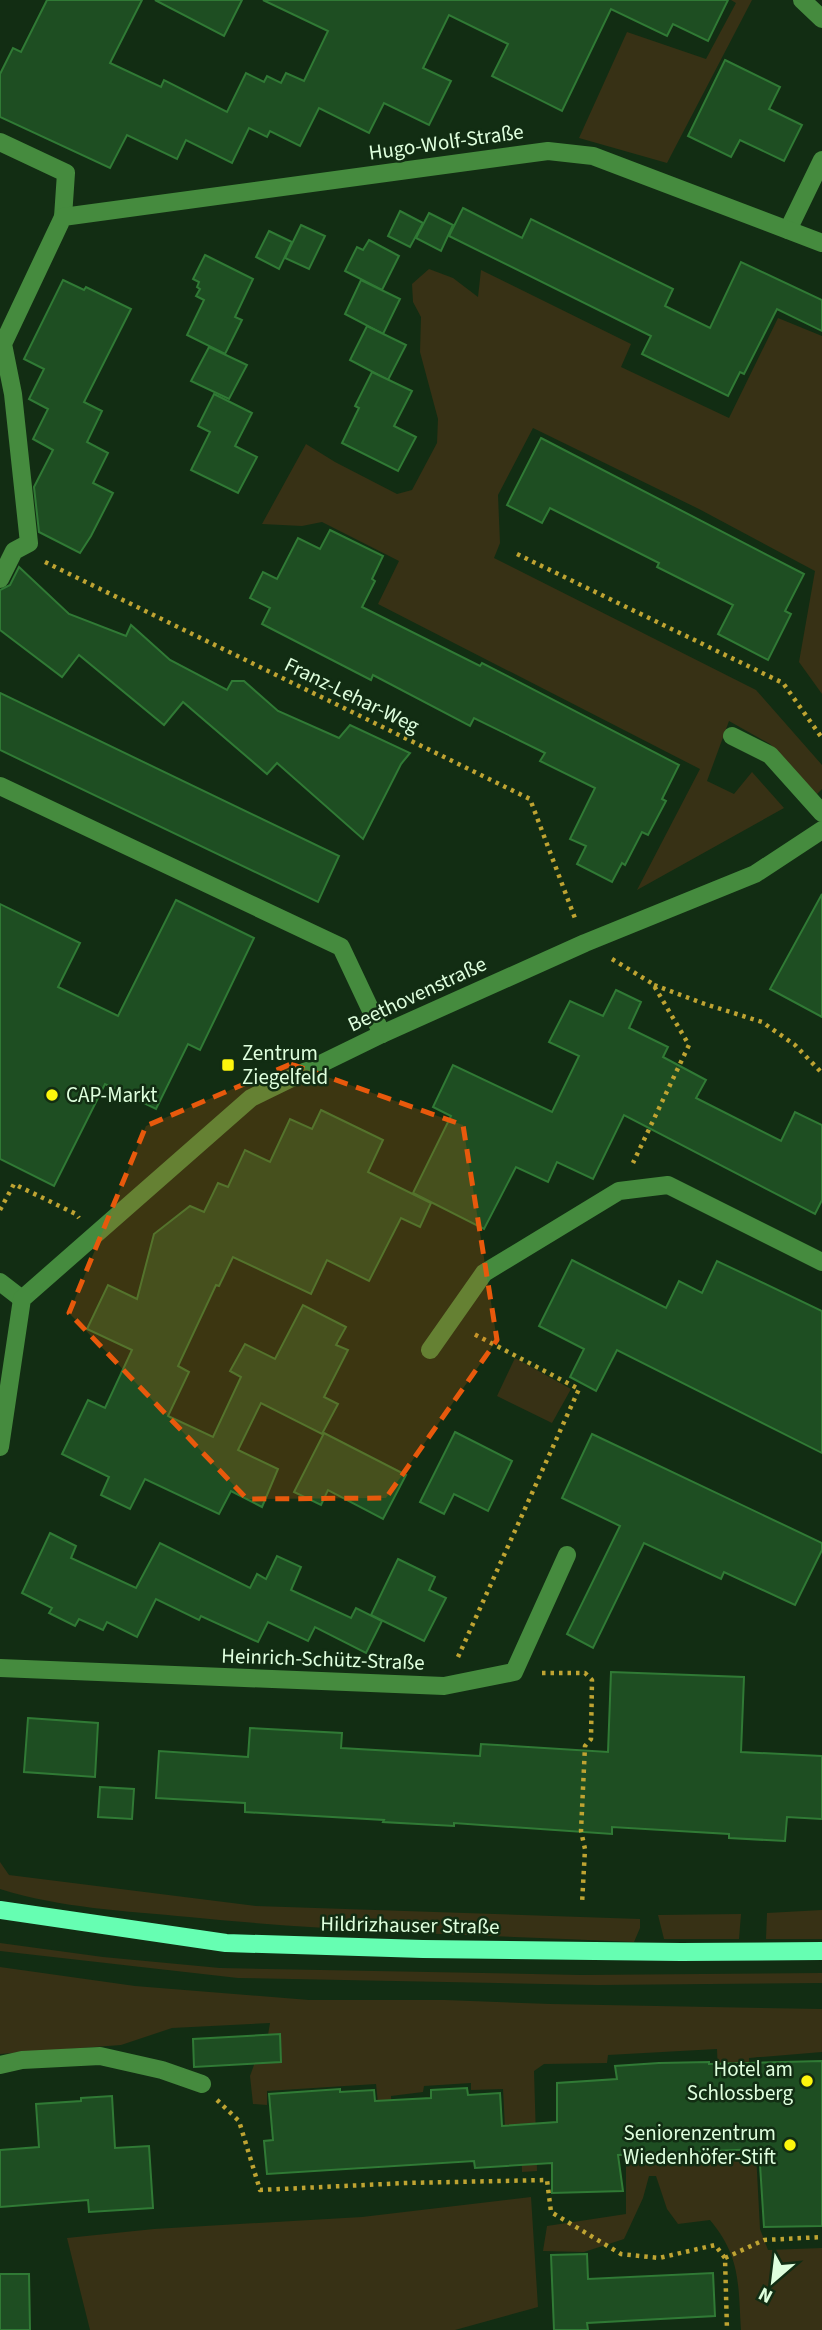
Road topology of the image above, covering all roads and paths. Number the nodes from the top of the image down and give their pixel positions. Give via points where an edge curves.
1 (802, 0) edge
2 (822, 19) edge
3 (0, 142) edge
4 (822, 160) edge
5 (63, 217) junction
6 (788, 230) junction
7 (822, 243) edge
8 (7, 391) edge
9 (22, 547) junction
10 (517, 554) dead end
11 (0, 579) edge
12 (732, 736) dead end
13 (822, 738) edge
14 (0, 786) edge
15 (822, 813) edge
16 (822, 830) edge
17 (587, 942) junction
18 (653, 984) junction
19 (382, 1034) junction
20 (822, 1073) edge
21 (620, 1191) junction
22 (0, 1210) edge
23 (95, 1236) junction
24 (822, 1262) edge
25 (0, 1282) edge
26 (22, 1300) junction
27 (450, 1322) junction
28 (430, 1350) dead end
29 (0, 1447) edge
30 (567, 1555) dead end
31 (0, 1668) edge
32 (514, 1672) junction
33 (444, 1686) junction
34 (582, 1904) dead end
35 (0, 1910) edge
36 (822, 1951) edge
37 (0, 2065) edge
38 (202, 2084) joint
39 (822, 2236) edge
40 (724, 2259) junction
41 (727, 2330) edge

1 - 2 street
3 - 5 street via 66,173
4 - 6 street
5 - 6 street, Hugo-Wolf-Straße via 548,151 593,156
5 - 8 street via 3,344
6 - 7 street, Hugo-Wolf-Straße
8 - 9 street
9 - 11 street
9 - 17 path, Franz-Lehar-Weg via 44,562 530,799
10 - 13 path via 783,683
12 - 15 street via 770,755
14 - 19 street via 341,947
16 - 17 street, Beethovenstraße via 755,874
17 - 18 path
17 - 19 street, Beethovenstraße
18 - 20 path via 762,1023 795,1045
18 - 21 path via 689,1045
19 - 23 street, Beethovenstraße via 251,1098
21 - 24 street via 668,1185
21 - 27 street via 485,1273
22 - 23 path via 14,1184 76,1214
23 - 26 street, Beethovenstraße
25 - 26 street
26 - 29 street
27 - 28 street
27 - 33 path via 579,1389
30 - 32 street
31 - 33 street, Heinrich-Schütz-Straße
32 - 33 street, Heinrich-Schütz-Straße
32 - 34 path via 585,1673 592,1680 581,1831 585,1849
35 - 36 main road, Hildrizhauser Straße via 226,1943
37 - 38 street via 100,2056
38 - 40 path via 239,2121 260,2190 547,2180 551,2212 621,2253 659,2258 715,2245
39 - 40 path via 764,2240
40 - 41 path

